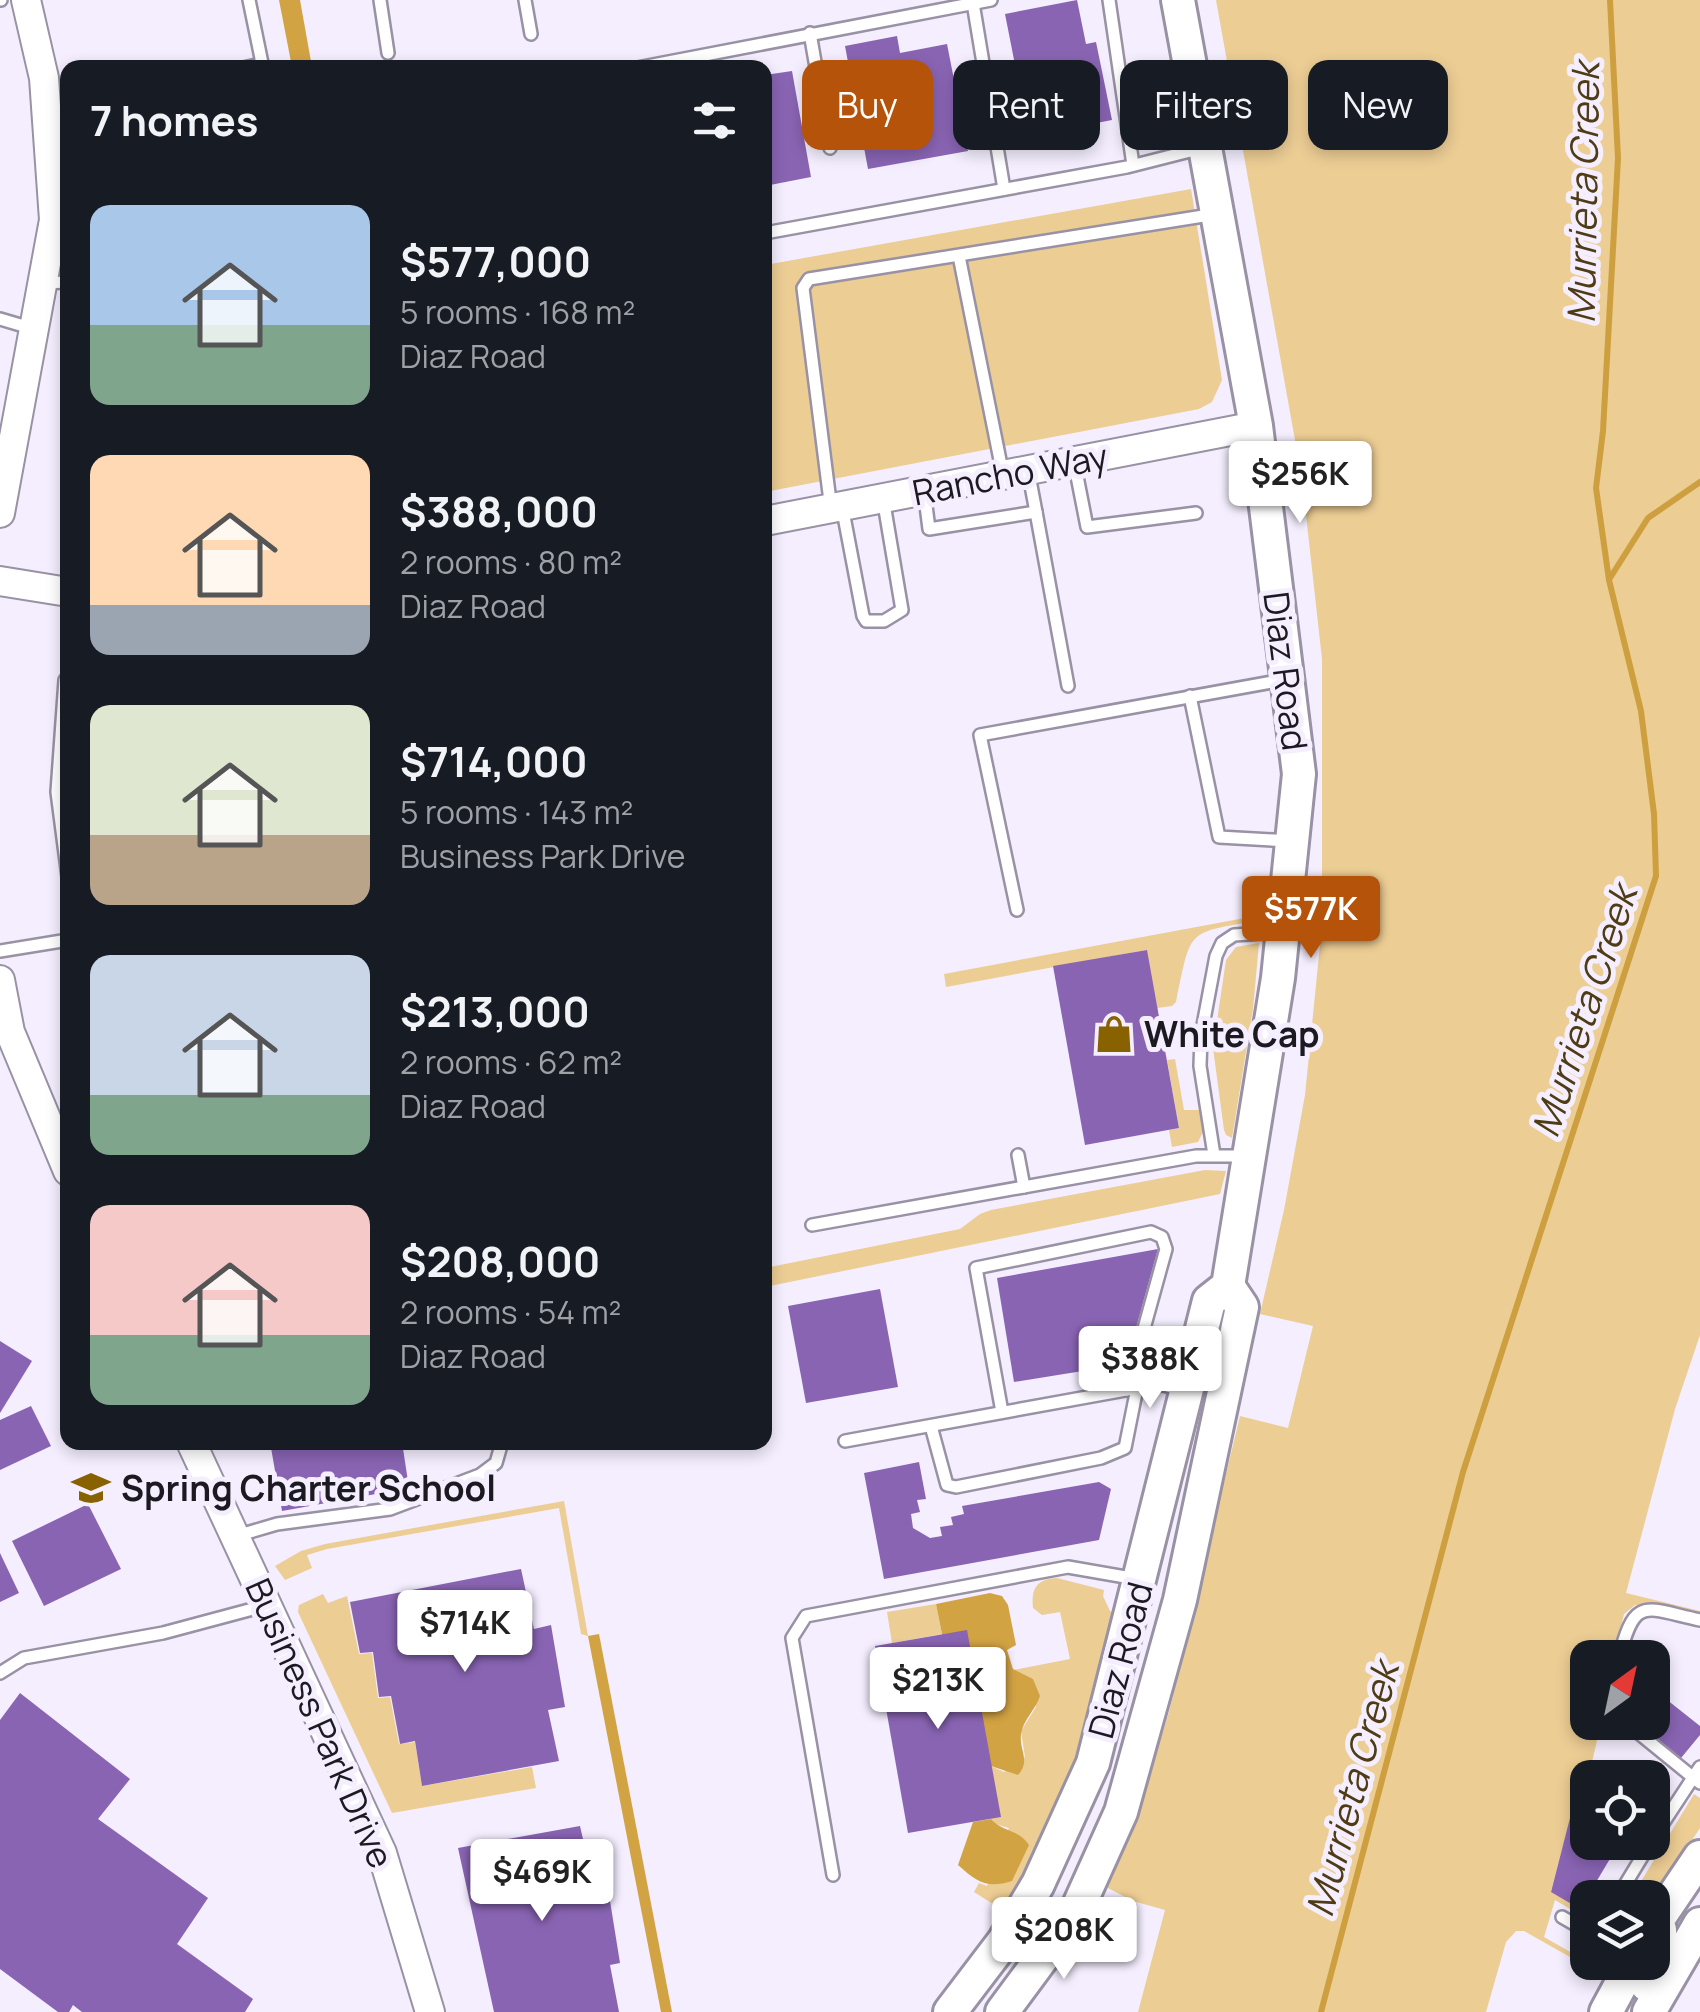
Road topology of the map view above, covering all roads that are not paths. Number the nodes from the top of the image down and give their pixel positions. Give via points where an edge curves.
1 (26, 0) edge
2 (249, 0) edge
3 (380, 0) edge
4 (526, 0) edge
5 (990, 0) edge
6 (1109, 0) edge
7 (1178, 0) edge
8 (973, 3) junction
9 (810, 33) junction
10 (532, 34) dead end
11 (388, 53) dead end
12 (262, 60) edge
13 (684, 60) edge
14 (815, 60) edge
15 (1189, 60) edge
16 (1192, 150) edge
17 (1205, 150) edge
18 (1133, 165) junction
19 (1004, 189) junction
20 (1217, 214) junction
21 (772, 232) edge
22 (958, 256) junction
23 (55, 283) edge
24 (0, 319) edge
25 (34, 329) junction
26 (1256, 426) junction
27 (1074, 461) junction
28 (1016, 472) junction
29 (924, 490) junction
30 (883, 498) junction
31 (836, 508) junction
32 (1036, 512) junction
33 (1196, 512) dead end
34 (0, 513) edge
35 (772, 521) edge
36 (0, 581) edge
37 (60, 591) edge
38 (1288, 679) junction
39 (1068, 686) dead end
40 (1190, 696) junction
41 (60, 750) edge
42 (60, 815) edge
43 (1292, 841) junction
44 (1017, 910) dead end
45 (1283, 932) junction
46 (60, 941) edge
47 (0, 951) edge
48 (0, 980) edge
49 (60, 1143) edge
50 (1214, 1155) junction
51 (1018, 1156) dead end
52 (1249, 1156) junction
53 (1024, 1187) junction
54 (812, 1224) dead end
55 (1228, 1286) junction
56 (1132, 1389) junction
57 (1187, 1391) junction
58 (1002, 1412) junction
59 (931, 1426) junction
60 (845, 1441) dead end
61 (195, 1450) edge
62 (500, 1450) edge
63 (236, 1536) junction
64 (1141, 1580) junction
65 (268, 1605) junction
66 (1700, 1620) edge
67 (1624, 1640) edge
68 (0, 1673) edge
69 (1649, 1740) edge
70 (1698, 1776) edge
71 (1670, 1816) edge
72 (1700, 1857) edge
73 (833, 1874) dead end
74 (1700, 1889) edge
75 (1670, 1900) edge
76 (1076, 1912) junction
77 (1562, 1917) dead end
78 (1570, 1922) edge
79 (1700, 1924) edge
80 (1686, 1958) junction
81 (1623, 1980) edge
82 (1650, 1980) edge
83 (430, 2012) edge
84 (950, 2012) edge
85 (1002, 2012) edge
86 (1033, 2012) edge
87 (1606, 2012) edge
88 (1632, 2012) edge
89 (1649, 2012) edge

1 - 23 street via 51,104
2 - 12 lane
3 - 11 lane
4 - 10 lane
5 - 8 lane
6 - 18 lane
7 - 15 main road, Diaz Road
8 - 9 lane
8 - 19 lane
9 - 13 lane
9 - 14 lane
16 - 18 lane
17 - 20 main road, Diaz Road
18 - 19 lane
19 - 21 lane
20 - 22 lane
20 - 26 main road, Diaz Road
22 - 28 lane
22 - 31 lane via 803,285
23 - 25 street
24 - 25 lane
25 - 34 street
26 - 27 street, Rancho Way
26 - 38 main road, Diaz Road
27 - 28 street, Rancho Way
27 - 33 lane via 1086,527
28 - 29 street, Rancho Way
28 - 32 lane
29 - 30 street, Rancho Way
29 - 32 lane via 928,529
30 - 31 street, Rancho Way
30 - 31 lane via 902,610 884,621 866,622 863,616 852,549
31 - 35 street, Rancho Way
32 - 39 lane
36 - 37 street
38 - 40 lane
38 - 43 main road, Diaz Road via 1299,774
40 - 43 lane via 1219,837
40 - 44 lane via 980,734
41 - 42 lane
43 - 45 main road, Diaz Road
45 - 50 lane via 1234,934 1216,956 1200,1051
45 - 52 main road, Diaz Road
46 - 47 lane
48 - 49 street via 10,1032
50 - 52 lane
50 - 53 lane
51 - 53 lane
52 - 55 main road, Diaz Road
53 - 54 lane
55 - 57 main road, Diaz Road via 1209,1301
55 - 76 main road, Diaz Road via 1242,1308 1180,1600 1120,1812
56 - 57 lane via 1158,1384
56 - 58 lane
56 - 58 lane via 1166,1249 1151,1232 976,1268
56 - 59 lane via 1129,1438 1119,1451 956,1487 947,1485
57 - 64 main road, Diaz Road
58 - 59 lane
59 - 60 lane
61 - 63 street, Business Park Drive
62 - 63 lane via 496,1463 480,1475 390,1509
63 - 65 street, Business Park Drive
64 - 73 lane via 1068,1567 806,1616 792,1638
64 - 84 main road, Diaz Road via 1093,1764 1069,1821 1004,1941
65 - 68 lane via 24,1658
65 - 83 street, Business Park Drive via 382,1853
66 - 67 lane via 1655,1610 1637,1614
69 - 70 lane
70 - 71 lane
72 - 75 main road
74 - 80 main road via 1675,1929 1676,1949
76 - 85 main road, Diaz Road
76 - 86 main road
77 - 78 lane
79 - 80 main road
80 - 89 main road
81 - 87 main road
82 - 88 main road

